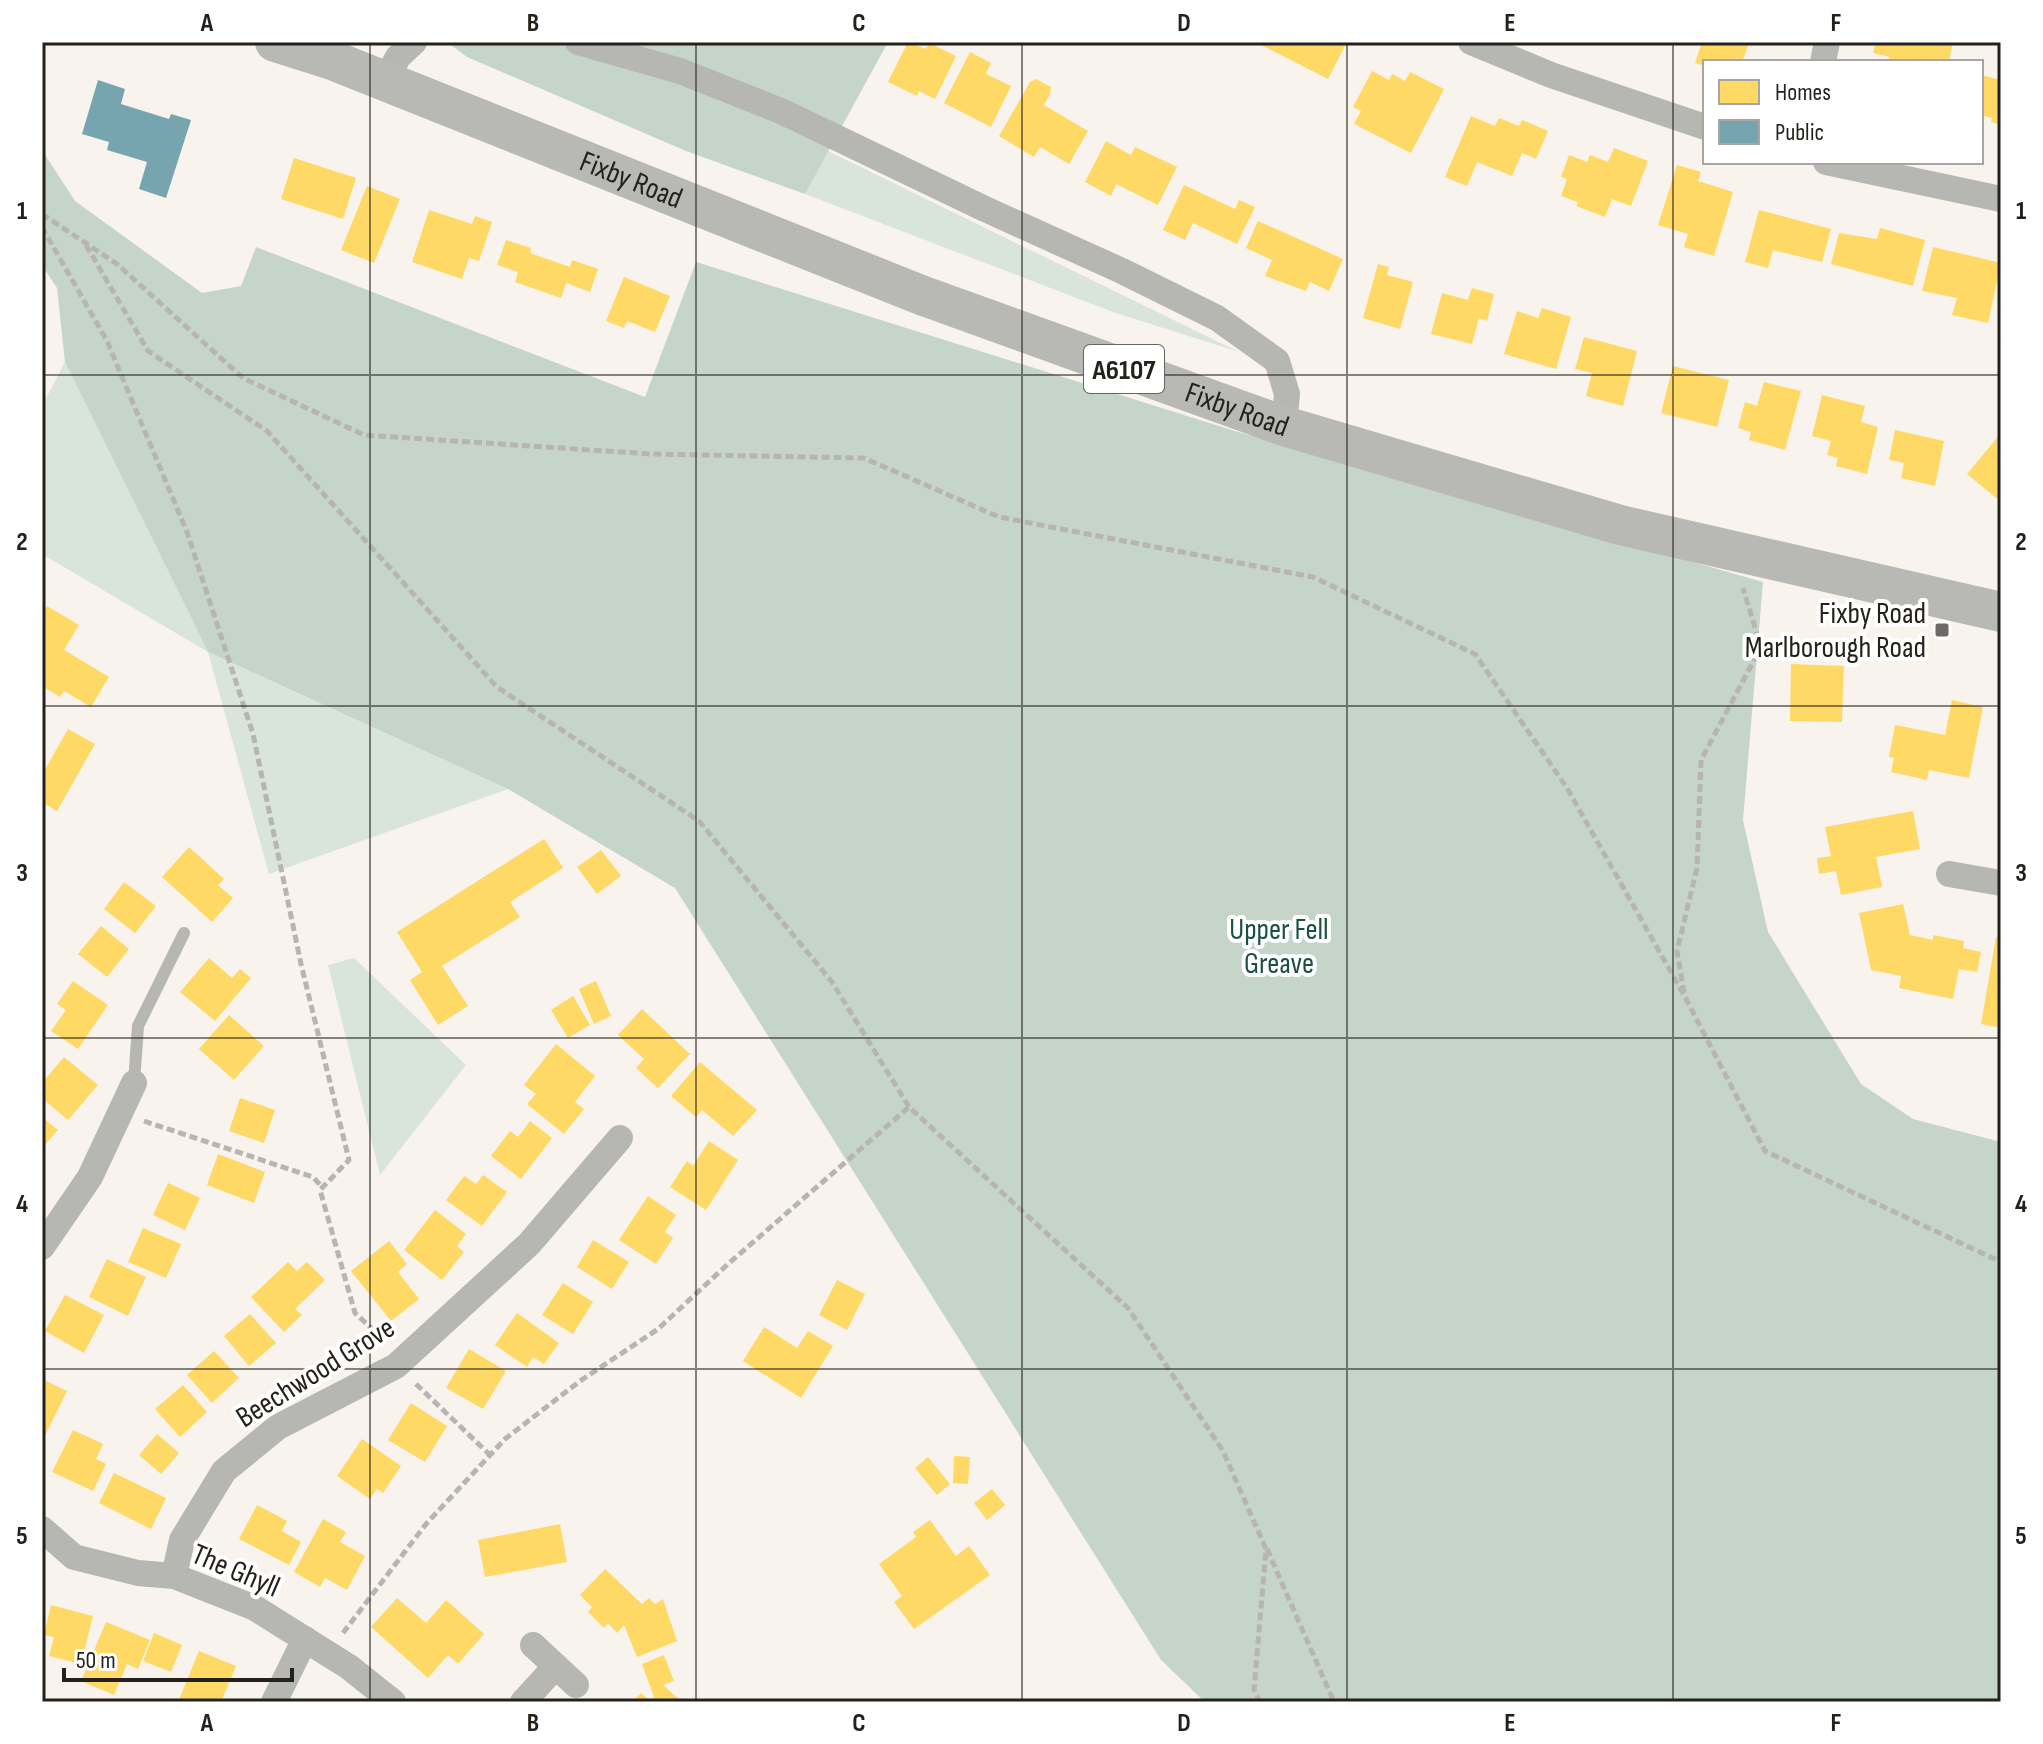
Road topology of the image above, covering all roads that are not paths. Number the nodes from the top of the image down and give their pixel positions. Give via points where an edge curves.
1 (275, 42) edge
2 (414, 42) edge
3 (578, 42) edge
4 (1471, 42) edge
5 (385, 81) junction
6 (1703, 126) edge
7 (1835, 164) edge
8 (2001, 199) edge
9 (1284, 426) junction
10 (2001, 612) edge
11 (1949, 874) dead end
12 (2001, 883) edge
13 (184, 933) dead end
14 (134, 1083) joint
15 (620, 1138) dead end
16 (42, 1247) edge
17 (42, 1529) edge
18 (174, 1576) junction
19 (305, 1639) junction
20 (533, 1645) dead end
21 (556, 1666) junction
22 (576, 1685) dead end
23 (274, 1702) edge
24 (393, 1702) edge
25 (523, 1702) edge

1 - 5 main road, Fixby Road / A6107 via 333,56
2 - 5 street
3 - 9 street via 680,71 781,111 1217,318 1277,361 1287,394
4 - 6 street
5 - 9 main road, Fixby Road / A6107 via 921,295
7 - 8 street
9 - 10 main road, Fixby Road / A6107 via 1620,525
11 - 12 street
13 - 14 lane via 138,1026
14 - 16 street via 90,1177
15 - 18 street, Beechwood Grove via 529,1244 400,1362 278,1427 224,1471 182,1540
17 - 18 street, The Ghyll via 74,1557
18 - 19 street, The Ghyll via 255,1608
19 - 23 street
19 - 24 street, The Ghyll
20 - 21 street
21 - 22 street
21 - 25 street

